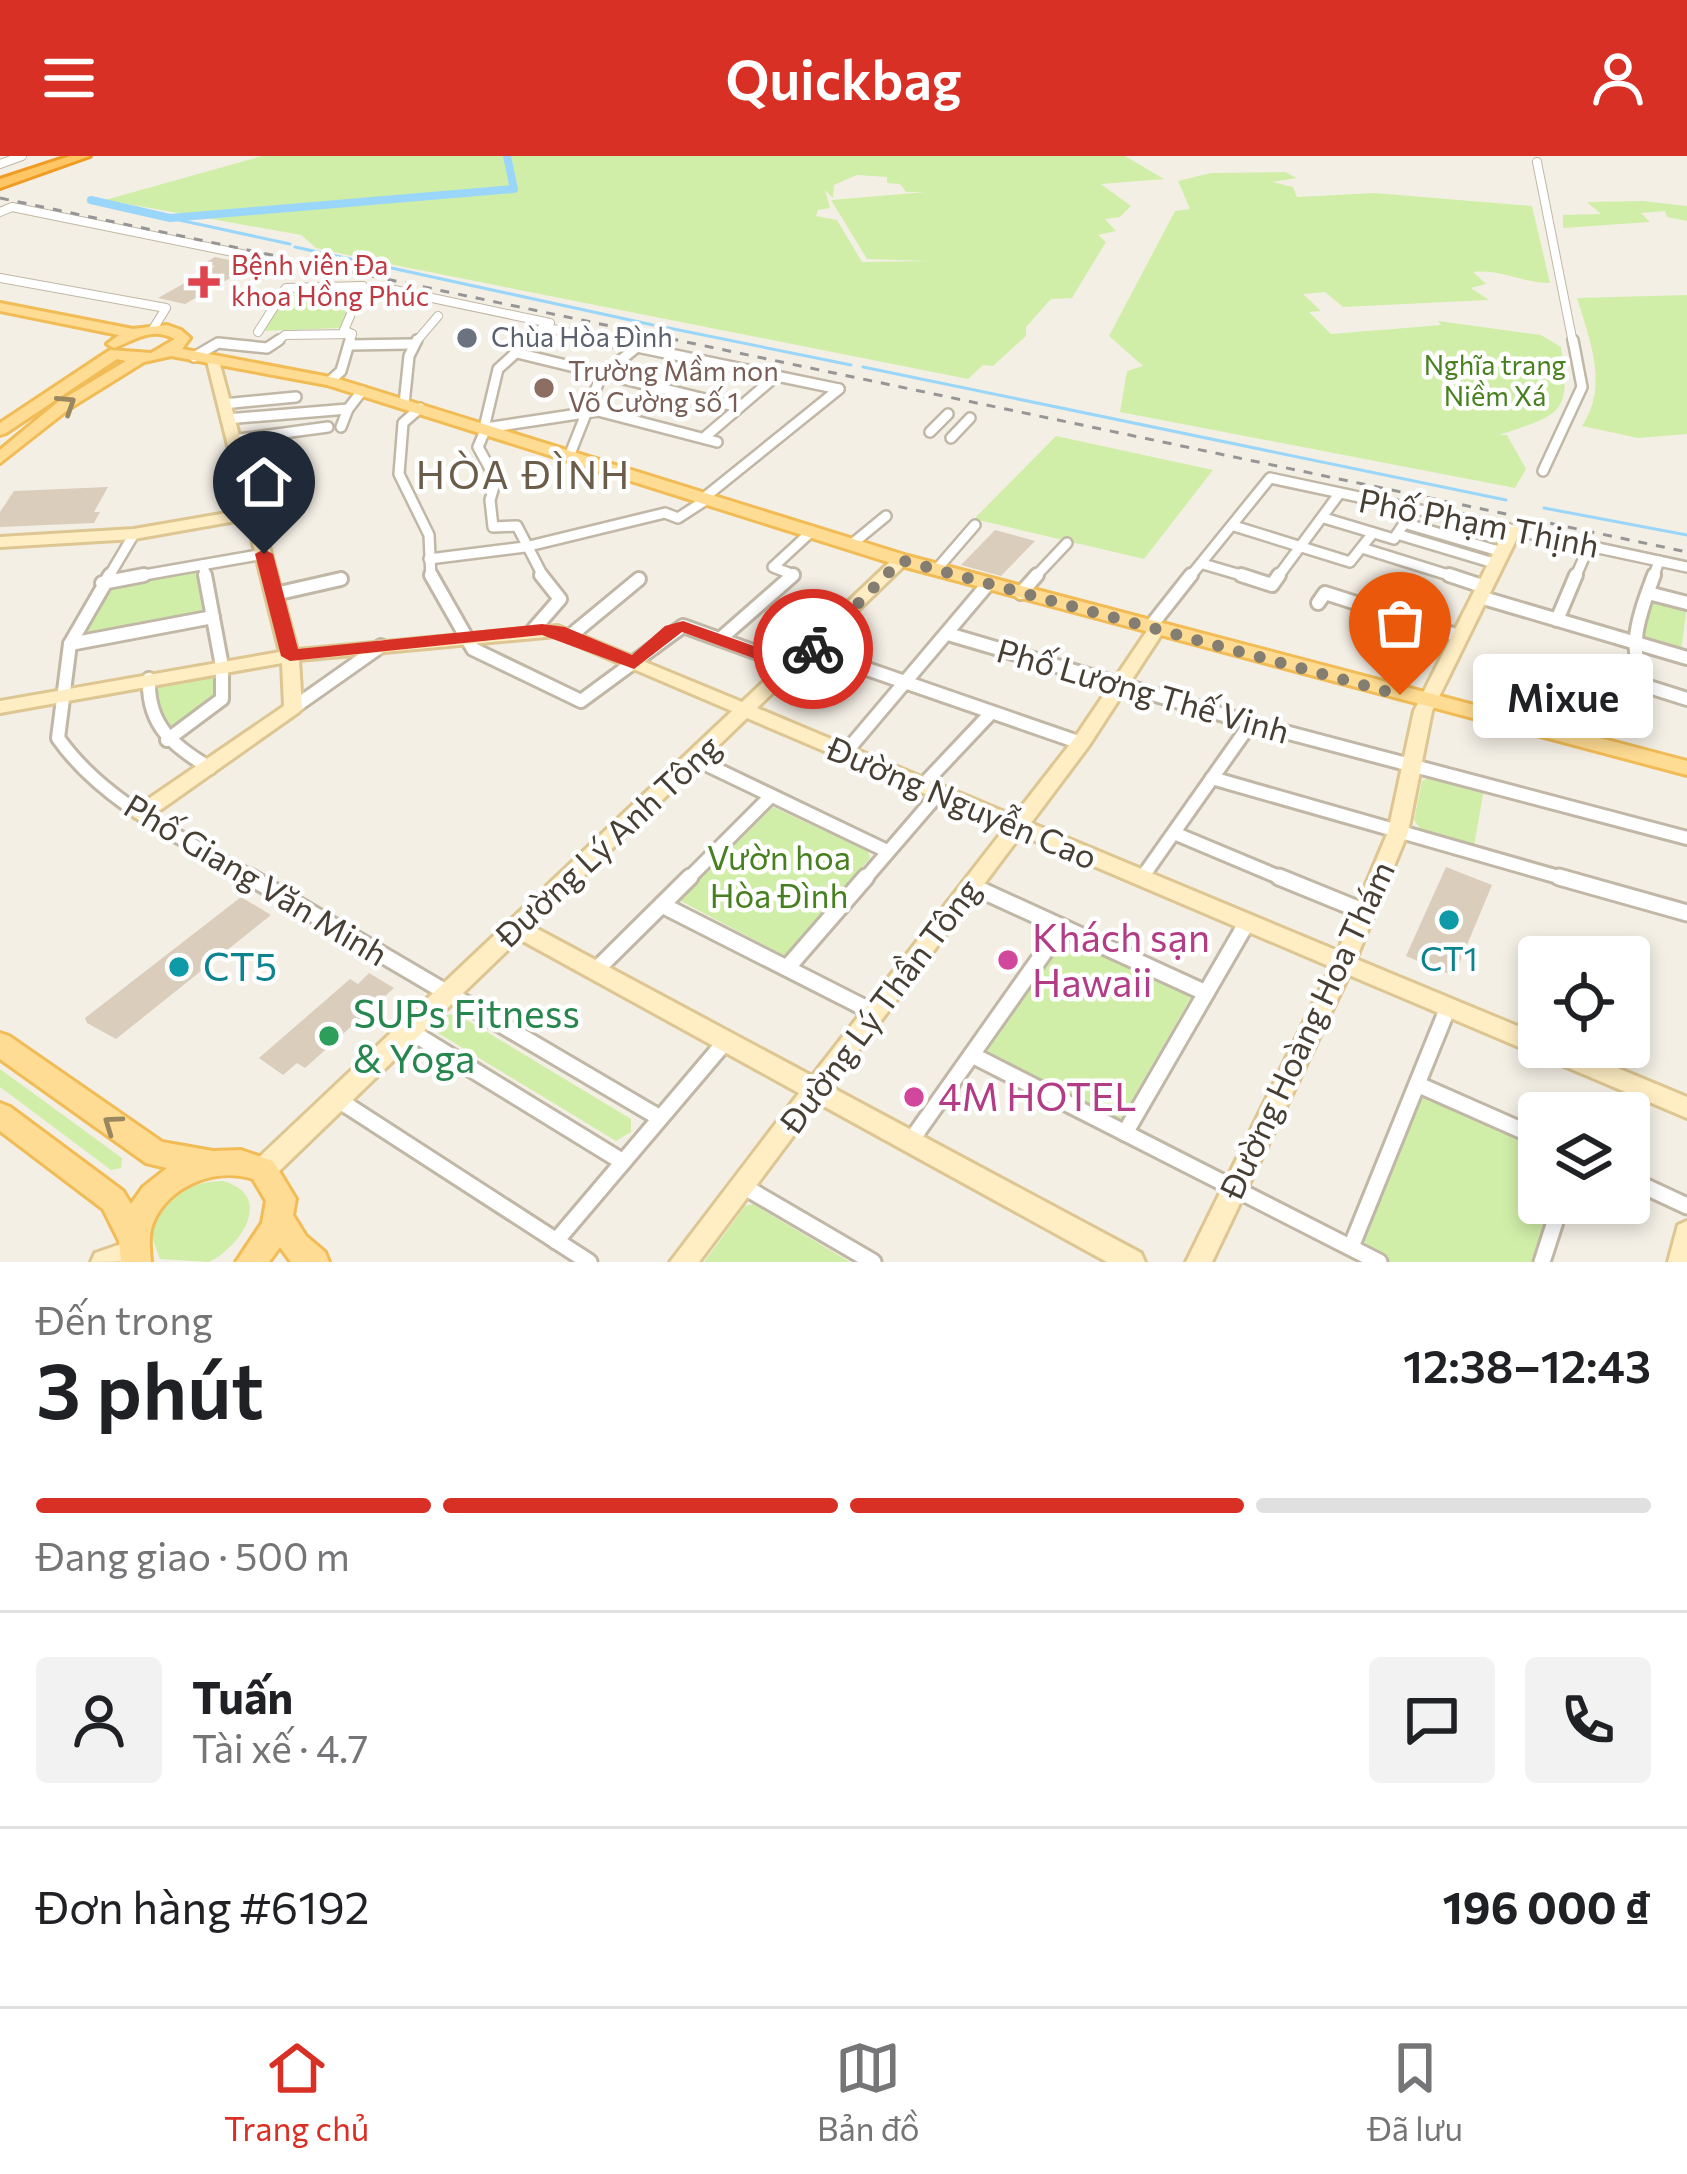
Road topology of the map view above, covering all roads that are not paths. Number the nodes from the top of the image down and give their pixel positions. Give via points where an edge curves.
1 (22, 156) edge
2 (64, 156) edge
3 (83, 156) edge
4 (1537, 162) dead end
5 (0, 164) edge
6 (0, 180) edge
7 (0, 212) edge
8 (262, 258) dead end
9 (0, 278) edge
10 (0, 307) edge
11 (359, 307) dead end
12 (438, 316) dead end
13 (0, 320) edge
14 (153, 329) junction
15 (569, 332) junction
16 (134, 333) junction
17 (348, 336) junction
18 (410, 344) junction
19 (637, 347) junction
20 (115, 349) junction
21 (170, 351) junction
22 (517, 353) junction
23 (141, 358) junction
24 (203, 359) junction
25 (601, 376) junction
26 (775, 377) junction
27 (331, 381) junction
28 (362, 391) junction
29 (296, 398) dead end
30 (412, 406) junction
31 (739, 407) junction
32 (348, 409) junction
33 (225, 411) junction
34 (587, 412) junction
35 (948, 414) dead end
36 (970, 418) dead end
37 (485, 428) junction
38 (929, 432) dead end
39 (0, 434) edge
40 (706, 436) junction
41 (951, 438) dead end
42 (20, 439) junction
43 (232, 440) junction
44 (718, 442) dead end
45 (570, 454) junction
46 (0, 458) edge
47 (1544, 471) dead end
48 (1270, 478) joint
49 (1339, 494) junction
50 (707, 497) junction
51 (1412, 512) junction
52 (252, 513) junction
53 (886, 516) dead end
54 (1324, 518) junction
55 (975, 525) dead end
56 (1234, 526) junction
57 (1401, 528) junction
58 (1513, 530) junction
59 (812, 532) junction
60 (1373, 533) junction
61 (134, 534) junction
62 (0, 542) edge
63 (1067, 543) dead end
64 (852, 544) junction
65 (1590, 544) junction
66 (525, 547) junction
67 (1302, 548) junction
68 (1362, 548) junction
69 (264, 554) junction
70 (1500, 558) junction
71 (429, 560) junction
72 (901, 560) junction
73 (1659, 561) junction
74 (1203, 564) junction
75 (202, 566) junction
76 (1687, 567) edge
77 (936, 570) junction
78 (341, 579) dead end
79 (639, 579) dead end
80 (102, 583) junction
81 (988, 584) junction
82 (1482, 592) junction
83 (1022, 593) junction
84 (1648, 593) junction
85 (275, 594) junction
86 (1324, 594) dead end
87 (1687, 603) edge
88 (213, 617) junction
89 (1557, 620) junction
90 (1153, 628) junction
91 (532, 631) junction
92 (947, 634) junction
93 (468, 636) junction
94 (570, 636) junction
95 (1459, 636) junction
96 (720, 639) junction
97 (1633, 642) junction
98 (70, 644) junction
99 (381, 646) junction
100 (812, 650) junction
101 (290, 656) junction
102 (1687, 658) edge
103 (634, 663) junction
104 (222, 666) junction
105 (794, 667) junction
106 (149, 680) junction
107 (908, 685) junction
108 (1121, 686) junction
109 (62, 695) junction
110 (1687, 699) edge
111 (1426, 702) junction
112 (0, 707) edge
113 (293, 708) junction
114 (747, 712) junction
115 (990, 715) junction
116 (1251, 723) junction
117 (167, 740) junction
118 (1081, 743) junction
119 (844, 753) junction
120 (695, 760) junction
121 (1411, 765) junction
122 (210, 768) junction
123 (1687, 768) edge
124 (1212, 778) junction
125 (930, 790) junction
126 (771, 796) junction
127 (142, 813) junction
128 (1016, 826) junction
129 (1398, 832) junction
130 (1174, 833) junction
131 (1687, 838) edge
132 (887, 851) junction
133 (1142, 879) junction
134 (970, 885) junction
135 (662, 904) junction
136 (1365, 911) junction
137 (1687, 913) edge
138 (1246, 924) junction
139 (515, 927) junction
140 (1062, 927) junction
141 (1342, 965) junction
142 (787, 968) junction
143 (596, 970) junction
144 (446, 992) junction
145 (1206, 993) junction
146 (1447, 1010) junction
147 (873, 1012) junction
148 (407, 1030) junction
149 (725, 1042) junction
150 (0, 1044) edge
151 (972, 1054) junction
152 (1419, 1085) junction
153 (817, 1089) junction
154 (337, 1099) junction
155 (1687, 1108) edge
156 (0, 1115) edge
157 (660, 1118) junction
158 (1518, 1129) edge
159 (1125, 1133) junction
160 (910, 1142) junction
161 (219, 1161) junction
162 (623, 1162) junction
163 (263, 1170) junction
164 (743, 1186) junction
165 (1235, 1188) junction
166 (1650, 1189) edge
167 (1687, 1206) edge
168 (280, 1218) junction
169 (1554, 1224) edge
170 (1687, 1233) edge
171 (556, 1241) junction
172 (1352, 1247) junction
173 (127, 1253) edge
174 (251, 1262) edge
175 (314, 1262) edge
176 (589, 1262) edge
177 (683, 1262) edge
178 (873, 1262) edge
179 (1132, 1262) edge
180 (1199, 1262) edge
181 (1379, 1262) edge
182 (1542, 1262) edge
183 (1681, 1262) edge

1 - 5 street
2 - 6 highway
3 - 6 highway
4 - 47 street via 1582,387
7 - 8 street via 12,207
9 - 14 street via 166,308
10 - 16 main road
11 - 15 street via 386,288
12 - 18 street
13 - 20 main road
14 - 16 main road
14 - 21 main road via 182,336
15 - 19 street
15 - 22 street via 541,328
16 - 20 main road
17 - 17 street via 363,286 286,288 258,332
17 - 18 street
17 - 24 street via 285,335 268,348 218,343
17 - 27 street
18 - 30 street via 403,362
19 - 25 street
19 - 26 street
20 - 23 main road
20 - 39 main road
21 - 23 main road
21 - 24 main road
22 - 25 street
22 - 37 street via 498,369
42 -> 23 main road
24 - 27 main road
24 - 33 street
25 - 31 street
25 - 34 street
26 - 31 street
26 - 50 street via 839,389
27 - 28 main road
28 - 30 main road
28 - 32 street
29 - 33 street
30 - 37 main road
30 - 71 street via 399,474 427,529
31 - 40 street
32 - 33 street
32 - 43 street via 334,427
33 - 43 street
34 - 37 street
34 - 40 street
34 - 45 street
35 - 38 street
36 - 41 street
37 - 45 main road
37 - 66 street via 478,447 496,480 492,524 517,526
39 - 42 main road
40 - 44 street
42 - 46 main road
43 - 52 street
45 - 50 main road
48 - 49 street, Phố Phạm Thịnh
48 - 56 street, Đường Lý Thần Tông
49 - 51 street, Phố Phạm Thịnh
49 - 54 street
50 - 59 main road
50 - 66 street via 678,518 654,515
51 - 57 street
51 - 58 street, Phố Phạm Thịnh
52 - 61 street
52 - 69 street
53 - 64 street
54 - 60 street
54 - 67 street
55 - 77 street
56 - 67 street
56 - 74 street, Đường Lý Thần Tông
57 - 60 street via 1394,539
57 - 70 street
58 - 65 street, Phố Phạm Thịnh
58 - 70 street, Đường Hoàng Hoa Thám
59 - 64 main road
59 - 96 street via 772,567 794,575
60 - 68 street
61 - 62 street
61 - 80 street, Phố Giang Văn Minh
63 - 83 street
64 - 72 main road
65 - 73 street, Phố Phạm Thịnh
65 - 89 street
66 - 71 street
66 - 91 street via 560,599
67 - 68 street via 1350,562
67 - 74 street via 1269,586
68 - 82 street
69 - 75 street
69 - 85 street
70 - 82 street, Đường Hoàng Hoa Thám
71 - 93 street via 431,581
72 - 77 main road
72 - 100 street, Đường Lý Anh Tông
73 - 76 street, Phố Phạm Thịnh
73 - 84 street
74 - 90 street, Đường Lý Thần Tông
75 - 80 street
75 - 88 street
77 - 81 main road
78 - 85 street
79 - 94 street
80 - 98 street, Phố Giang Văn Minh
81 - 83 main road
81 - 92 street
82 - 89 street
82 - 95 street, Đường Hoàng Hoa Thám
83 - 90 main road
84 - 87 street
84 - 97 street
85 - 101 street
86 - 95 street
88 - 98 street
88 - 104 street
89 - 97 street
90 - 108 street, Đường Lý Thần Tông
90 - 111 main road
91 - 93 street, Đường Nguyễn Cao
91 - 94 street, Đường Nguyễn Cao
92 - 107 street
92 - 108 street, Phố Lương Thế Vinh
93 - 99 street, Đường Nguyễn Cao
93 - 103 street via 488,659 581,700
94 - 103 street, Đường Nguyễn Cao
95 - 111 street, Đường Hoàng Hoa Thám
96 - 103 street via 678,627
96 - 105 street
97 - 102 street
97 - 110 street via 1643,683
98 - 109 street, Phố Giang Văn Minh
99 - 101 street, Đường Nguyễn Cao
99 - 113 street
100 - 105 street, Đường Lý Anh Tông
100 - 107 street
101 - 104 street, Đường Nguyễn Cao
101 - 113 street
103 - 114 street, Đường Nguyễn Cao
104 - 106 street, Đường Nguyễn Cao
104 - 117 street via 222,699
105 - 114 street, Đường Lý Anh Tông
106 - 109 street, Đường Nguyễn Cao
106 - 117 street via 148,710
107 - 115 street
107 - 119 street
108 - 116 street, Phố Lương Thế Vinh
108 - 118 street, Đường Lý Thần Tông
109 - 112 street, Đường Nguyễn Cao
109 - 127 street, Phố Giang Văn Minh via 63,748 100,788
111 - 121 street, Đường Hoàng Hoa Thám
111 - 123 main road
113 - 122 street
114 - 119 street, Đường Nguyễn Cao
114 - 120 street, Đường Lý Anh Tông
115 - 118 street
115 - 125 street
116 - 121 street, Phố Lương Thế Vinh
116 - 124 street
117 - 122 street
118 - 128 street, Đường Lý Thần Tông
119 - 125 street, Đường Nguyễn Cao
120 - 126 street
120 - 139 street, Đường Lý Anh Tông
121 - 129 street, Đường Hoàng Hoa Thám
121 - 131 street, Phố Lương Thế Vinh
122 - 127 street
124 - 129 street
124 - 130 street
125 - 128 street, Đường Nguyễn Cao
125 - 132 street
126 - 132 street
126 - 135 street
127 - 144 street, Phố Giang Văn Minh
128 - 133 street, Đường Nguyễn Cao
128 - 134 street, Đường Lý Thần Tông
129 - 136 street, Đường Hoàng Hoa Thám
129 - 137 street
130 - 133 street
130 - 136 street
132 - 142 street
133 - 138 street, Đường Nguyễn Cao
134 - 140 street
134 - 147 street, Đường Lý Thần Tông
135 - 142 street
135 - 143 street
136 - 141 street, Đường Hoàng Hoa Thám
138 - 141 street, Đường Nguyễn Cao
138 - 145 street
139 - 143 street
139 - 144 street, Đường Lý Anh Tông
140 - 145 street
140 - 151 street
141 - 146 street, Đường Nguyễn Cao
141 - 165 street, Đường Hoàng Hoa Thám
142 - 147 street
143 - 149 street
144 - 148 street, Đường Lý Anh Tông
144 - 157 street, Phố Giang Văn Minh
145 - 159 street
146 - 152 street
146 - 155 street, Đường Nguyễn Cao
147 - 153 street, Đường Lý Thần Tông
148 - 154 street, Đường Lý Anh Tông
148 - 162 street
149 - 153 street
149 - 157 street
161 -> 150 main road via 156,1154
151 - 159 street
151 - 160 street
152 - 158 street
152 - 172 street
153 - 160 street
153 - 164 street, Đường Lý Thần Tông
154 - 163 street, Đường Lý Anh Tông
154 - 171 street
156 - 173 main road via 113,1200
157 - 162 street
159 - 165 street
160 - 179 street
161 - 163 main road
161 - 173 main road via 163,1187
162 - 171 street
163 - 168 main road via 279,1190
164 - 177 street, Đường Lý Thần Tông
164 - 178 street
165 - 172 street
165 - 180 street, Đường Hoàng Hoa Thám
166 - 167 street
168 - 174 main road
168 - 175 main road
169 - 182 street
170 - 183 street
171 - 176 street
172 - 181 street

